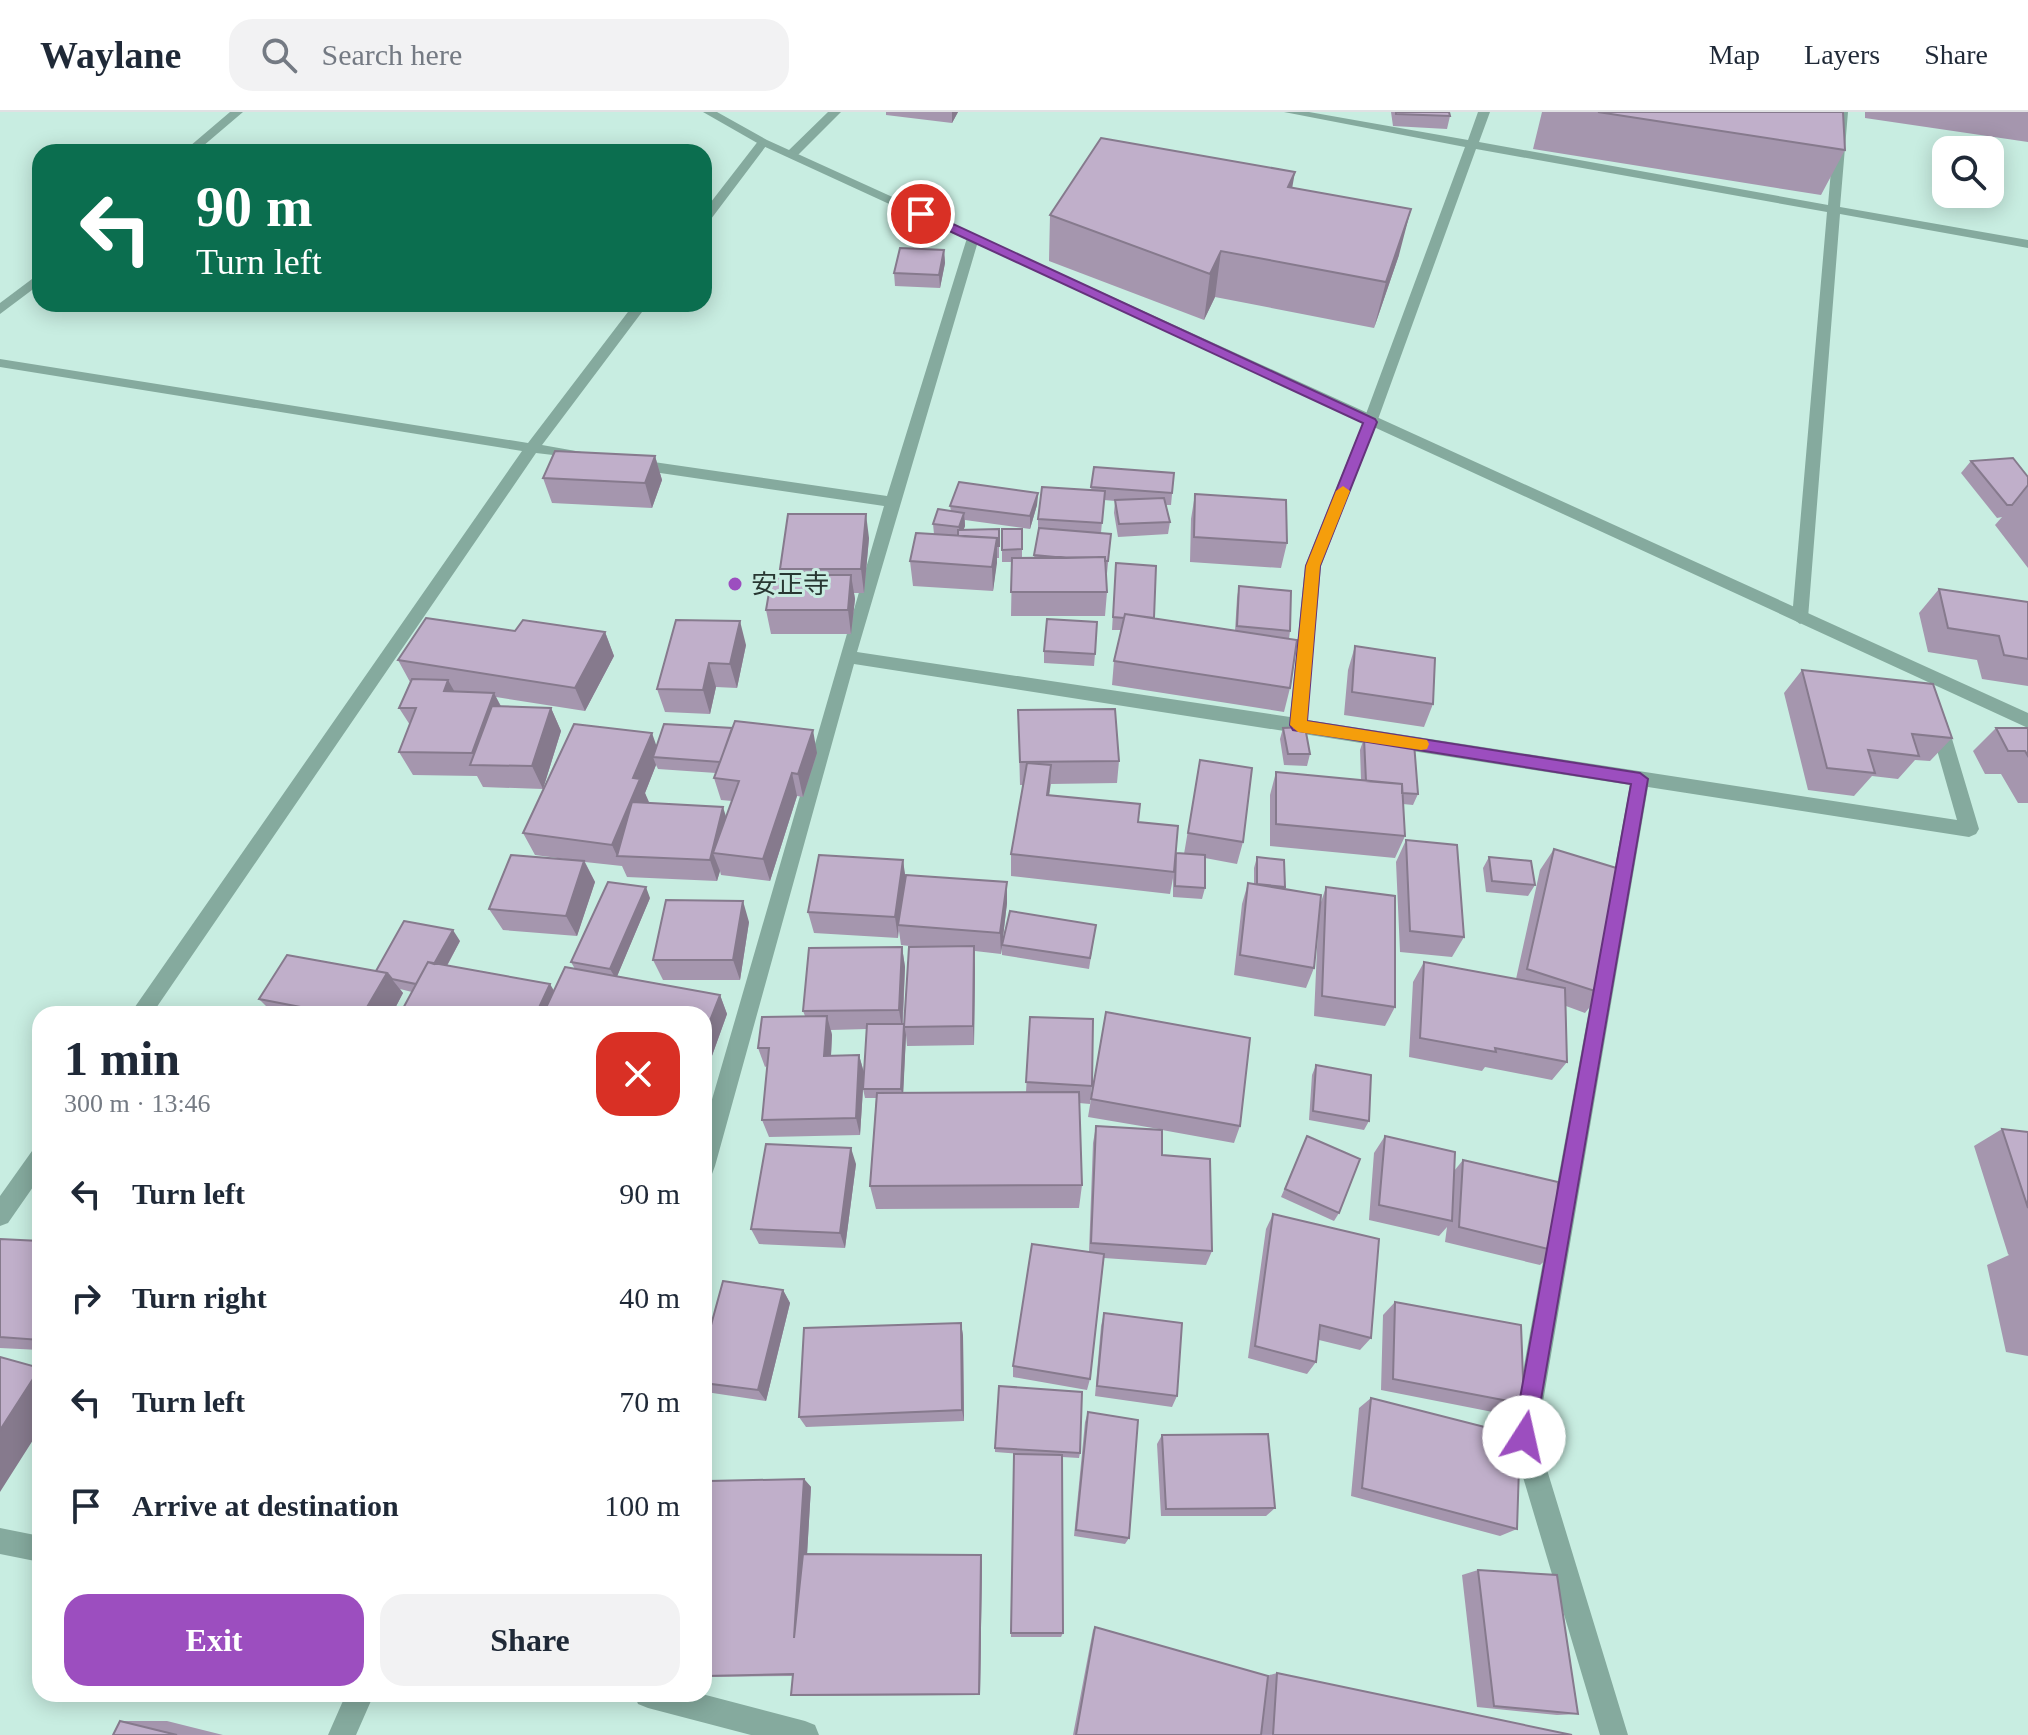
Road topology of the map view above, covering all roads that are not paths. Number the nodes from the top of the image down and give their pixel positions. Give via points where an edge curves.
1 (237, 112) edge
2 (709, 112) edge
3 (835, 112) edge
4 (1290, 112) edge
5 (1484, 112) edge
6 (1842, 112) edge
7 (763, 142) junction
8 (199, 144) edge
9 (1471, 145) junction
10 (792, 154) junction
11 (712, 209) edge
12 (1836, 210) junction
13 (973, 238) junction
14 (2028, 244) edge
15 (32, 284) edge
16 (0, 310) edge
17 (635, 312) edge
18 (0, 363) edge
19 (1370, 422) junction
20 (531, 449) junction
21 (894, 502) junction
22 (1800, 618) junction
23 (849, 657) junction
24 (1925, 674) junction
25 (2028, 721) edge
26 (1298, 725) junction
27 (1640, 779) junction
28 (146, 1006) edge
29 (712, 1138) edge
30 (32, 1169) edge
31 (0, 1215) edge
32 (0, 1541) edge
33 (32, 1547) edge
34 (356, 1702) edge
35 (679, 1702) edge
36 (342, 1735) edge
37 (805, 1735) edge
38 (1614, 1735) edge

1 - 8 street
2 - 7 street
3 - 10 street
4 - 9 street
5 - 9 street
6 - 12 street
7 - 10 street
7 - 11 street
9 - 12 street
9 - 19 street
10 - 13 street
12 - 14 street
12 - 22 street
13 - 19 street
13 - 21 street
15 - 16 street
17 - 20 street
18 - 20 street
19 - 22 street
19 - 26 street via 1313,566
20 - 21 street
20 - 28 street
21 - 23 street
22 - 24 street
23 - 26 street
23 - 29 street
24 - 25 street
24 - 27 street via 1969,829
26 - 27 street
27 - 38 street via 1524,1437
30 - 31 street
32 - 33 street
34 - 36 street
35 - 37 street

